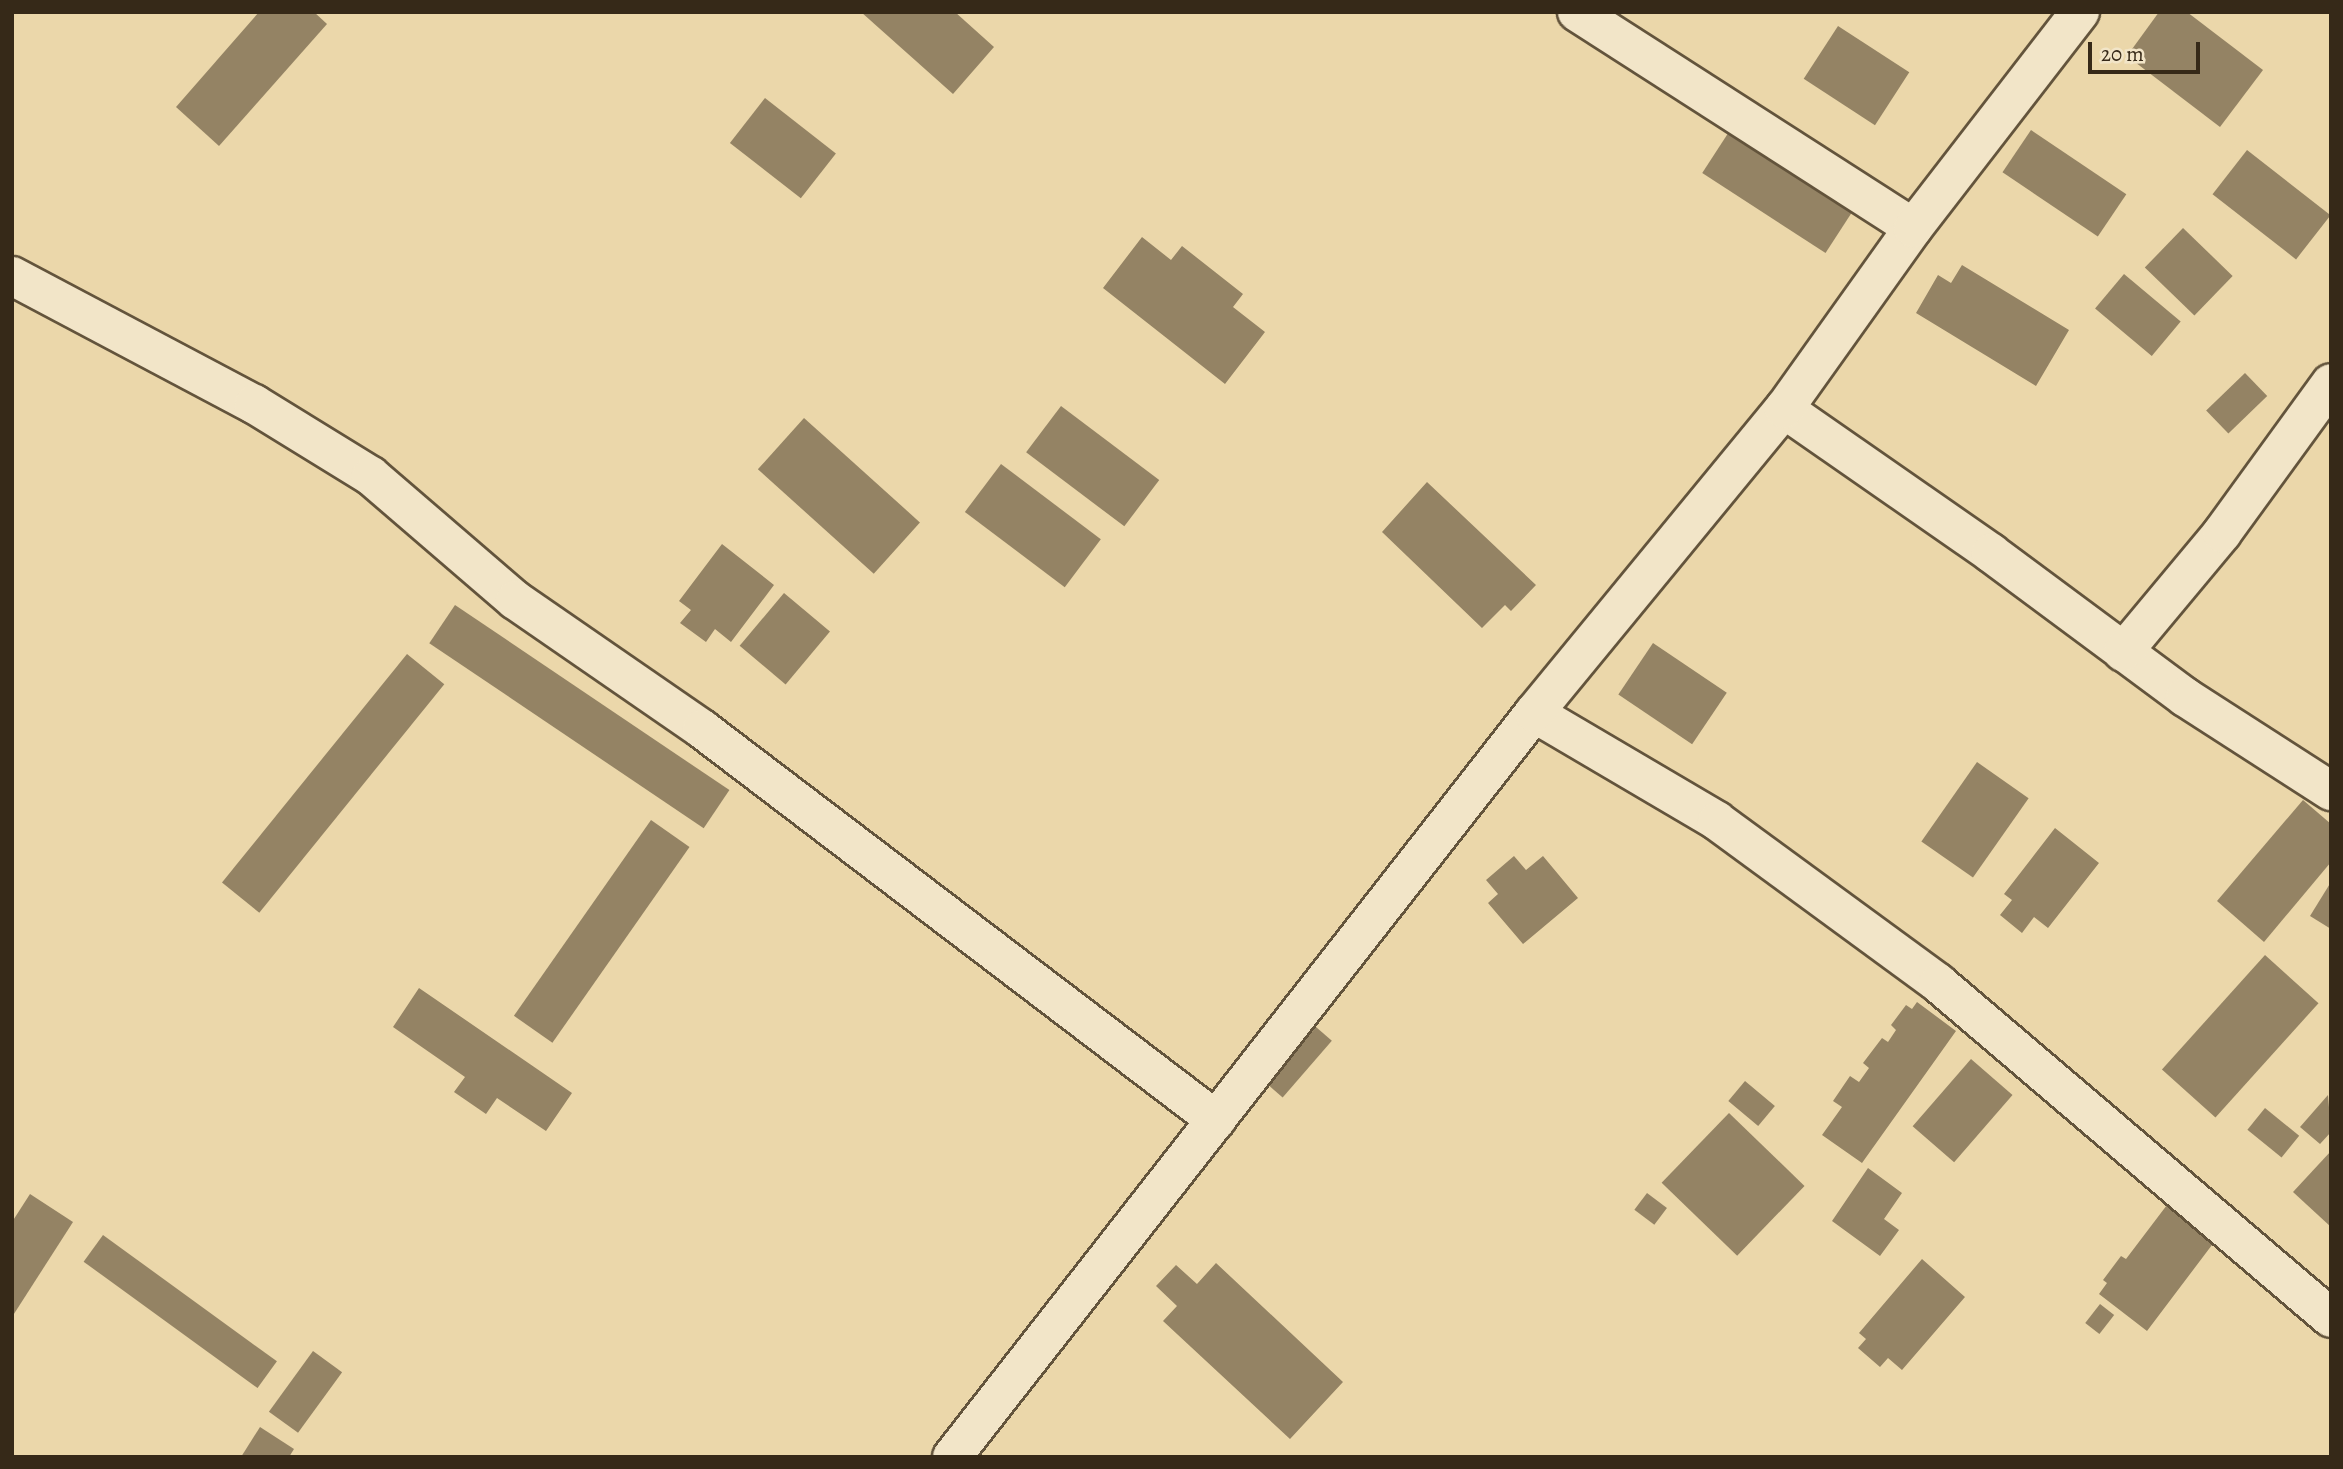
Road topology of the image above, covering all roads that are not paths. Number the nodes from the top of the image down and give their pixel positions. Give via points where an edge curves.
1 (1577, 12) edge
2 (2080, 12) edge
3 (1913, 228) junction
4 (12, 276) edge
5 (2331, 383) edge
6 (1784, 409) junction
7 (2123, 652) junction
8 (1534, 713) junction
9 (2331, 791) edge
10 (1216, 1120) junction
11 (2331, 1318) edge
12 (952, 1457) edge

1 - 3 street
2 - 3 street
3 - 6 street
4 - 10 street via 254,404 370,476 515,600 702,729
5 - 7 street via 2222,533
6 - 7 street via 1991,553
6 - 8 street
7 - 9 street
8 - 10 street
8 - 11 street via 1717,821 1938,983
10 - 12 street

